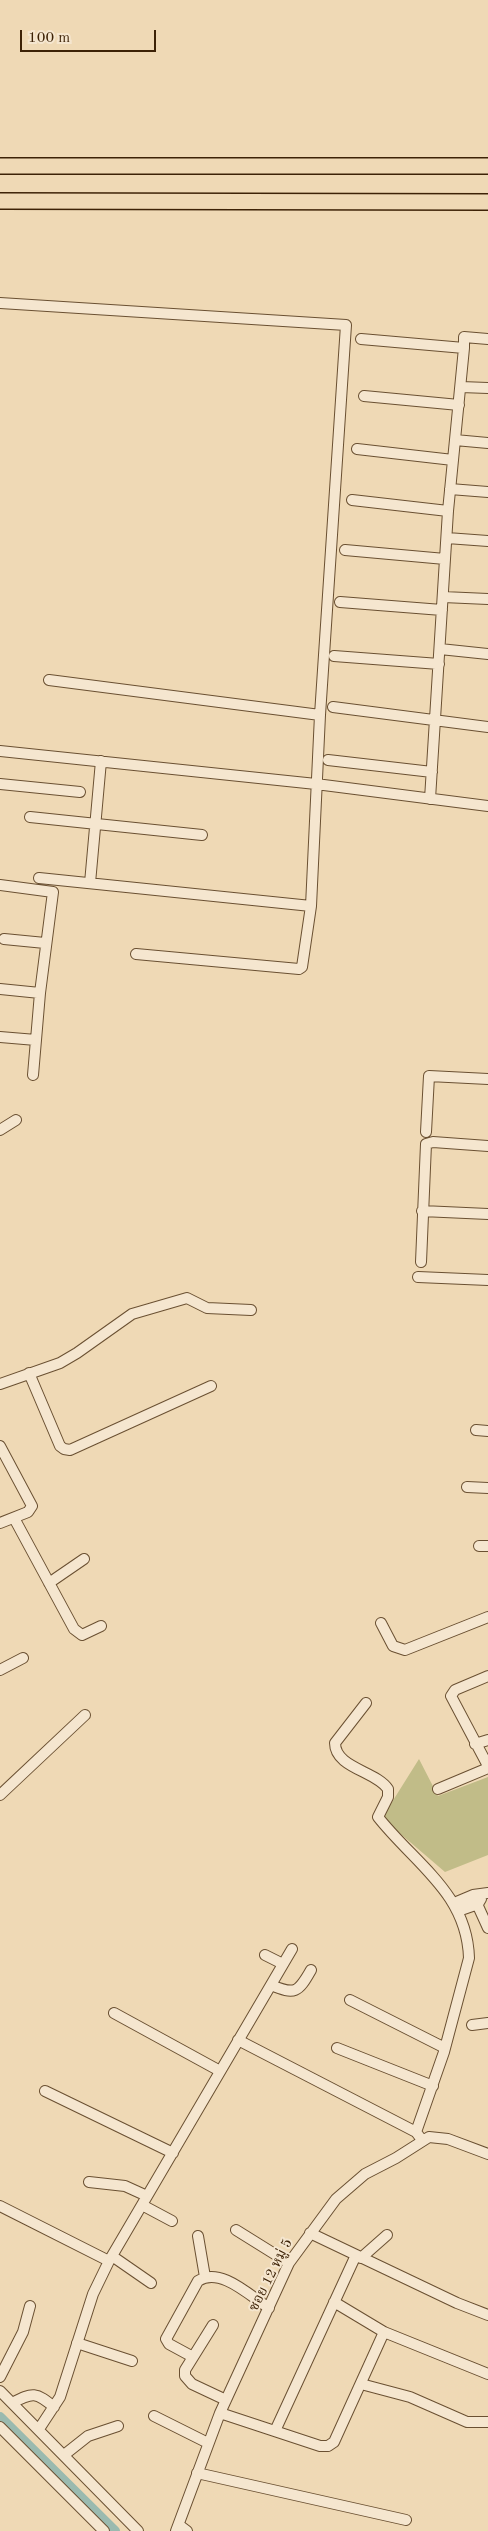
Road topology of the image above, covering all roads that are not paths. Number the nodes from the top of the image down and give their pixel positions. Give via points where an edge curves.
1 (0, 166) edge
2 (488, 166) edge
3 (0, 201) edge
4 (488, 202) edge
5 (0, 303) edge
6 (361, 339) dead end
7 (488, 339) edge
8 (464, 348) junction
9 (461, 386) junction
10 (488, 388) edge
11 (364, 396) dead end
12 (459, 405) junction
13 (455, 440) junction
14 (488, 443) edge
15 (357, 449) dead end
16 (453, 460) junction
17 (450, 489) junction
18 (488, 492) edge
19 (352, 500) dead end
20 (448, 511) junction
21 (446, 538) junction
22 (488, 541) edge
23 (345, 550) dead end
24 (445, 560) junction
25 (443, 597) junction
26 (488, 599) edge
27 (340, 602) dead end
28 (442, 610) junction
29 (440, 649) junction
30 (488, 654) edge
31 (334, 656) dead end
32 (439, 664) junction
33 (49, 680) dead end
34 (333, 707) dead end
35 (320, 715) junction
36 (435, 720) junction
37 (488, 727) edge
38 (0, 751) edge
39 (328, 760) dead end
40 (101, 761) junction
41 (432, 772) junction
42 (0, 784) edge
43 (316, 784) junction
44 (80, 792) dead end
45 (430, 799) junction
46 (488, 806) edge
47 (30, 816) dead end
48 (97, 823) junction
49 (202, 835) dead end
50 (39, 878) dead end
51 (90, 883) junction
52 (0, 885) edge
53 (311, 906) junction
54 (4, 939) dead end
55 (46, 943) junction
56 (136, 954) dead end
57 (0, 989) edge
58 (40, 993) junction
59 (0, 1037) edge
60 (36, 1040) junction
61 (33, 1075) dead end
62 (488, 1079) edge
63 (16, 1120) dead end
64 (0, 1130) edge
65 (426, 1132) dead end
66 (488, 1146) edge
67 (422, 1211) junction
68 (488, 1214) edge
69 (421, 1262) dead end
70 (418, 1277) dead end
71 (488, 1280) edge
72 (251, 1310) dead end
73 (29, 1373) junction
74 (0, 1384) edge
75 (211, 1386) dead end
76 (476, 1430) dead end
77 (488, 1431) edge
78 (0, 1446) edge
79 (467, 1487) dead end
80 (488, 1488) edge
81 (14, 1518) junction
82 (0, 1524) edge
83 (84, 1559) dead end
84 (49, 1583) junction
85 (488, 1617) edge
86 (381, 1623) dead end
87 (101, 1626) dead end
88 (23, 1658) dead end
89 (0, 1670) edge
90 (488, 1676) edge
91 (366, 1703) dead end
92 (85, 1715) dead end
93 (488, 1740) edge
94 (475, 1744) junction
95 (488, 1767) edge
96 (438, 1789) dead end
97 (0, 1795) edge
98 (486, 1894) edge
99 (476, 1899) junction
100 (456, 1907) junction
101 (488, 1928) edge
102 (292, 1949) dead end
103 (265, 1955) dead end
104 (283, 1964) junction
105 (311, 1970) dead end
106 (271, 1984) junction
107 (350, 2000) dead end
108 (114, 2013) dead end
109 (488, 2023) edge
110 (472, 2025) dead end
111 (238, 2040) junction
112 (337, 2048) dead end
113 (445, 2048) junction
114 (220, 2071) junction
115 (433, 2086) junction
116 (45, 2091) dead end
117 (419, 2136) junction
118 (172, 2153) junction
119 (488, 2154) edge
120 (89, 2182) dead end
121 (145, 2200) junction
122 (0, 2206) edge
123 (172, 2221) dead end
124 (236, 2230) dead end
125 (310, 2233) junction
126 (387, 2235) dead end
127 (198, 2236) dead end
128 (358, 2257) junction
129 (111, 2258) junction
130 (289, 2263) junction
131 (205, 2276) junction
132 (151, 2283) dead end
133 (334, 2302) junction
134 (30, 2306) dead end
135 (269, 2308) junction
136 (488, 2315) edge
137 (213, 2325) dead end
138 (384, 2332) junction
139 (77, 2343) junction
140 (193, 2357) junction
141 (132, 2360) dead end
142 (488, 2374) edge
143 (0, 2377) edge
144 (361, 2384) junction
145 (0, 2391) edge
146 (226, 2400) junction
147 (12, 2403) junction
148 (54, 2407) junction
149 (220, 2413) junction
150 (154, 2416) dead end
151 (488, 2422) edge
152 (118, 2426) dead end
153 (0, 2427) edge
154 (39, 2429) junction
155 (275, 2431) junction
156 (208, 2443) junction
157 (64, 2455) junction
158 (197, 2472) junction
159 (406, 2520) dead end
160 (181, 2529) edge
161 (104, 2531) edge
162 (138, 2531) edge

1 - 2 highway
3 - 4 highway
5 - 35 street via 346,325
6 - 8 street
7 - 8 street via 464,337
8 - 9 street
9 - 10 street
9 - 12 street
11 - 12 street
12 - 13 street
13 - 14 street
13 - 16 street
15 - 16 street
16 - 17 street
17 - 18 street
17 - 20 street
19 - 20 street
20 - 21 street
21 - 22 street
21 - 24 street
23 - 24 street
24 - 25 street
25 - 26 street
25 - 28 street
27 - 28 street
28 - 29 street
29 - 30 street
29 - 32 street
31 - 32 street
32 - 36 street
33 - 35 street
34 - 36 street
35 - 43 street
36 - 37 street
36 - 41 street
38 - 40 street
39 - 41 street
40 - 43 street
40 - 48 street
41 - 45 street
42 - 44 street
43 - 45 street
43 - 53 street
45 - 46 street
47 - 48 street
48 - 49 street
48 - 51 street
50 - 51 street
51 - 53 street
52 - 55 street via 53,892
53 - 56 street via 303,964 299,969
54 - 55 street
55 - 58 street
57 - 58 street
58 - 60 street
59 - 60 street
60 - 61 street
62 - 65 street via 429,1076
63 - 64 street
66 - 67 street via 426,1144
67 - 68 street
67 - 69 street
70 - 71 street
72 - 73 street via 207,1308 187,1298 153,1306 132,1314 60,1363
73 - 74 street
73 - 75 street via 64,1450
76 - 77 street
78 - 81 street via 32,1506
79 - 80 street
81 - 82 street
81 - 84 street
83 - 84 street
84 - 87 street via 78,1633 82,1635
85 - 86 street via 405,1650 393,1646
88 - 89 street
90 - 94 street via 455,1690 451,1696
91 - 100 street via 335,1742 336,1749 341,1757 385,1785 388,1797 378,1818 445,1889
92 - 97 street
93 - 94 street
94 - 95 street
95 - 96 street
98 - 99 street
99 - 100 street
99 - 101 street
100 - 113 street via 469,1958
102 - 104 street
103 - 104 street
104 - 106 street
105 - 106 street via 301,1988 294,1992
106 - 111 street
107 - 113 street
108 - 114 street
109 - 110 street
111 - 114 street
111 - 117 street
112 - 115 street
113 - 115 street
114 - 118 street
115 - 117 street
116 - 118 street
117 - 119 street via 440,2137
117 - 125 street, ซอย 12 หมู่ 5 via 396,2158 365,2174 336,2199
118 - 121 street
120 - 121 street via 125,2186
121 - 123 street
121 - 129 street
122 - 129 street
124 - 130 street
125 - 128 street
125 - 130 street, ซอย 12 หมู่ 5
126 - 128 street
127 - 131 street
128 - 133 street
128 - 136 street
129 - 132 street
129 - 139 street via 93,2294
130 - 135 street, ซอย 12 หมู่ 5
131 - 135 street via 221,2277
131 - 140 street via 198,2281 166,2339
133 - 138 street
133 - 155 street
134 - 143 street via 23,2332
135 - 146 street, ซอย 12 หมู่ 5
137 - 140 street
138 - 142 street
138 - 144 street
139 - 141 street
139 - 148 street
140 - 146 street via 186,2370 187,2379
144 - 151 street via 410,2397 467,2422
144 - 155 street via 338,2435 328,2446
145 - 147 street
146 - 149 street, ซอย 12 หมู่ 5
147 - 148 street via 33,2394 40,2395
147 - 154 street
148 - 154 street
149 - 155 street
149 - 156 street, ซอย 12 หมู่ 5
150 - 156 street
152 - 157 street via 96,2432
153 - 161 street
154 - 157 street
156 - 158 street, ซอย 12 หมู่ 5
157 - 162 street
158 - 159 street
158 - 160 street, ซอย 12 หมู่ 5

